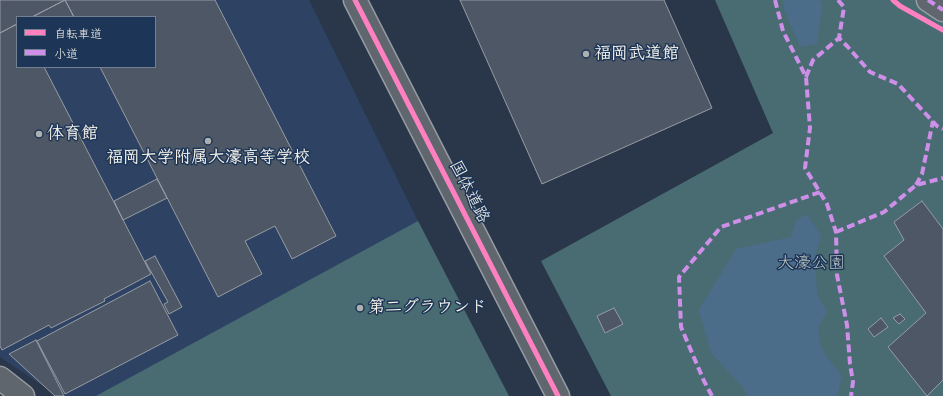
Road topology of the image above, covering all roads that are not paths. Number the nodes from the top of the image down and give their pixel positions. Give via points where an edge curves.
1 (355, 0) edge
2 (928, 0) edge
3 (943, 10) edge
4 (0, 378) edge
5 (22, 396) edge
6 (558, 396) edge

1 - 6 street, 国体道路
2 - 3 street
4 - 5 street

